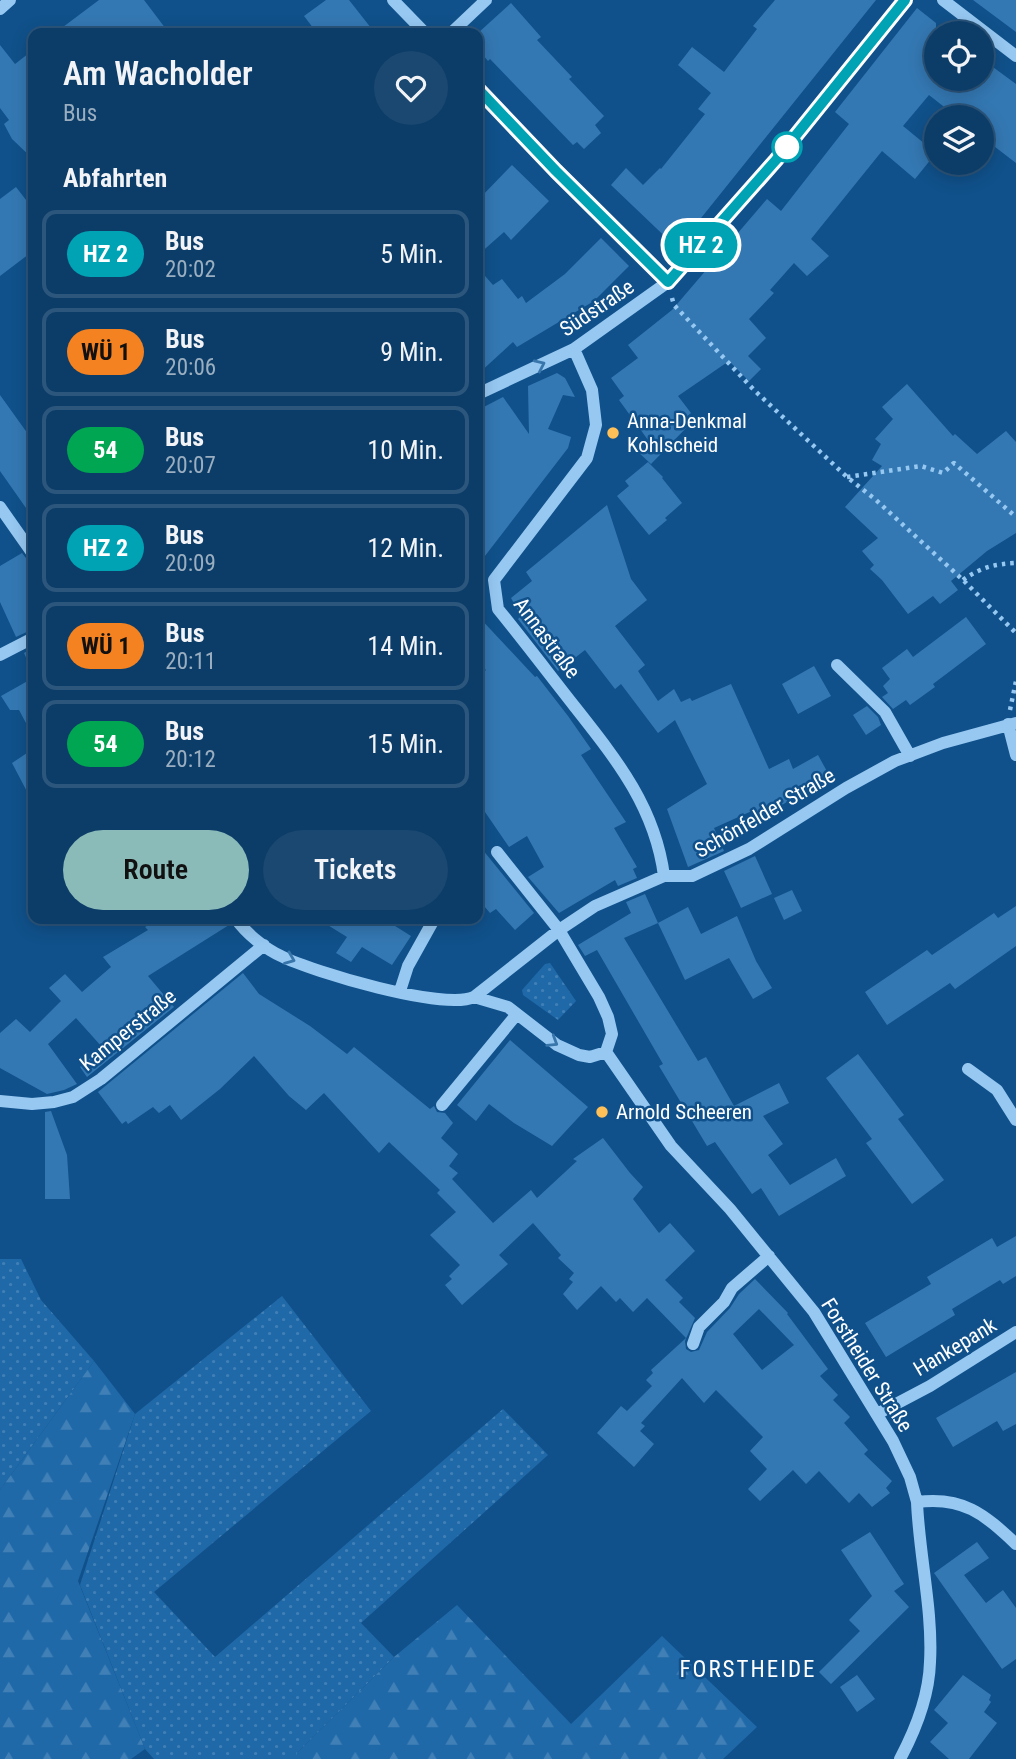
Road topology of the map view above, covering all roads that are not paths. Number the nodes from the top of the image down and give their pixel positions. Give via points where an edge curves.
1 (10, 0) edge
2 (393, 0) edge
3 (486, 0) edge
4 (905, 0) edge
5 (943, 0) edge
6 (0, 9) edge
7 (420, 28) edge
8 (455, 28) edge
9 (1016, 56) edge
10 (483, 94) edge
11 (668, 282) junction
12 (574, 349) junction
13 (483, 392) edge
14 (0, 507) edge
15 (28, 547) edge
16 (28, 641) edge
17 (0, 655) edge
18 (837, 665) dead end
19 (1012, 724) edge
20 (1016, 755) edge
21 (910, 756) junction
22 (497, 852) dead end
23 (664, 876) junction
24 (241, 924) edge
25 (431, 924) edge
26 (559, 930) junction
27 (264, 945) junction
28 (400, 992) junction
29 (474, 997) junction
30 (517, 1014) junction
31 (606, 1052) junction
32 (968, 1069) dead end
33 (0, 1101) edge
34 (442, 1105) dead end
35 (1016, 1120) edge
36 (769, 1256) junction
37 (1016, 1332) edge
38 (693, 1344) dead end
39 (877, 1414) junction
40 (917, 1502) junction
41 (1016, 1544) edge
42 (900, 1759) edge

1 - 6 street
2 - 7 street
3 - 8 street
4 - 11 street, Südstraße via 776,160
5 - 9 street
10 - 11 street
11 - 12 street, Südstraße
13 -> 12 street, Südstraße
12 - 23 street, Annastraße via 592,390 596,425 587,457 494,580 498,609 621,766 646,813 660,849
14 - 15 street
16 - 17 street
18 - 21 street via 885,712
19 - 20 street
19 - 21 street, Schönfelder Straße
21 - 23 street, Schönfelder Straße via 692,876
22 - 26 street
23 - 26 street, Schönfelder Straße via 595,906
24 - 27 street
25 - 28 street via 408,966
26 - 29 street, Schönfelder Straße
26 - 31 street via 608,1017 612,1034
27 -> 28 street via 281,957 351,982
27 - 33 street, Kamperstraße via 73,1097 32,1104
28 - 29 street via 465,1001
29 - 30 street
30 -> 31 street via 556,1045 579,1055
30 - 34 street
31 - 36 street, Forstheider Straße via 671,1146
32 - 35 street via 996,1090
36 - 38 street via 732,1288 699,1327
36 - 39 street, Forstheider Straße via 814,1312
37 - 39 street, Hankepank
39 - 40 street, Forstheider Straße via 910,1477
40 - 41 street via 959,1503 988,1518
40 - 42 street, Forstheider Straße via 930,1662 925,1698

